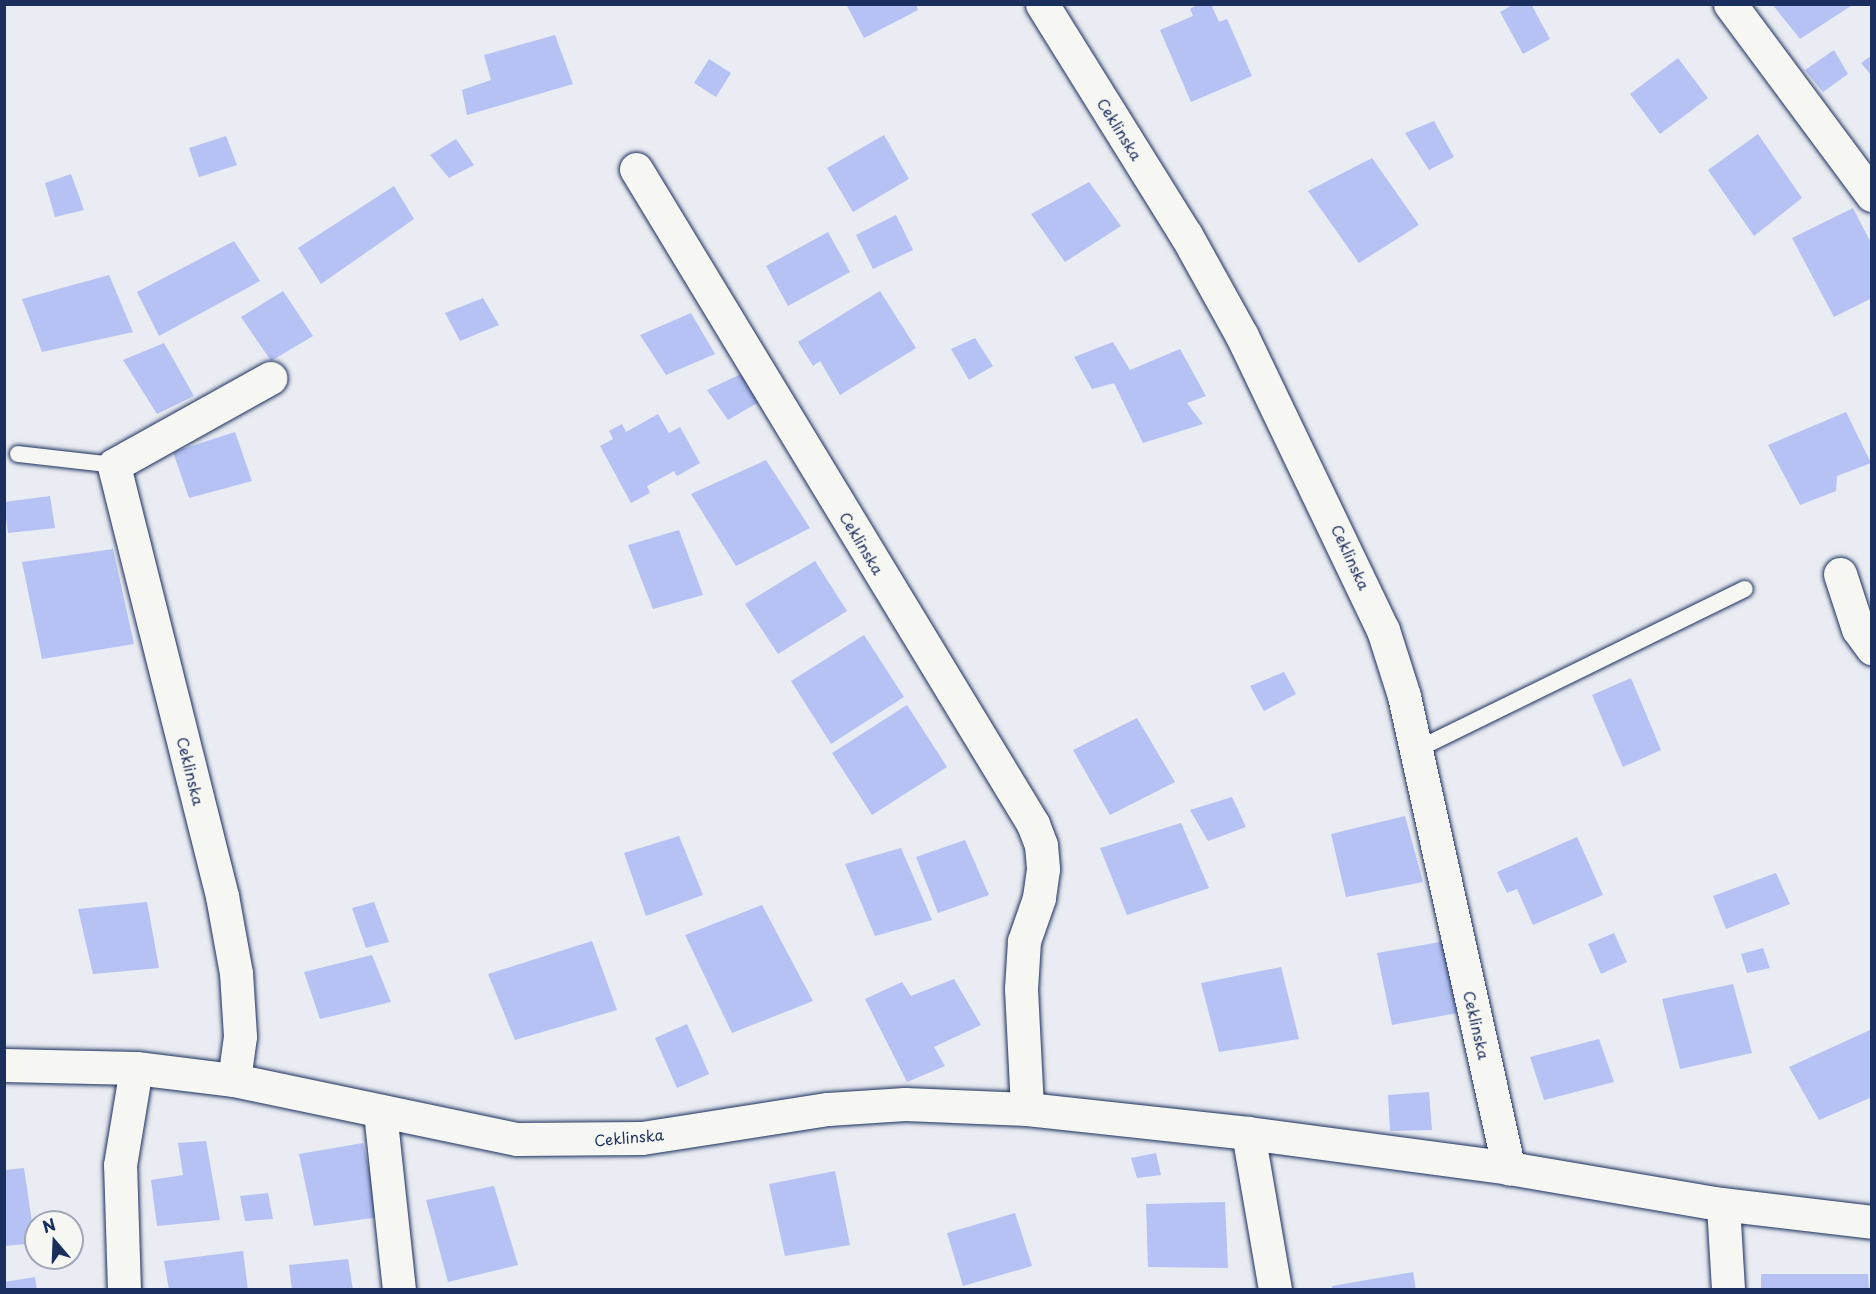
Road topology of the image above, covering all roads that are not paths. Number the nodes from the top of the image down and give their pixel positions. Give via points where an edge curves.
1 (1042, 4) edge
2 (1730, 4) edge
3 (636, 169) dead end
4 (1872, 195) edge
5 (270, 378) dead end
6 (18, 454) dead end
7 (114, 465) junction
8 (1840, 574) dead end
9 (1745, 589) dead end
10 (1872, 648) edge
11 (1416, 750) junction
12 (4, 1065) edge
13 (136, 1068) junction
14 (234, 1080) junction
15 (1027, 1109) junction
16 (380, 1112) junction
17 (1248, 1133) junction
18 (1509, 1168) junction
19 (1723, 1205) junction
20 (1872, 1222) edge
21 (124, 1290) edge
22 (399, 1290) edge
23 (1275, 1290) edge
24 (1728, 1290) edge

1 - 11 street, Ceklinska via 1186,235 1242,336 1370,598 1404,696
2 - 4 street
3 - 15 street, Ceklinska via 1033,824 1041,845 1043,869 1039,898 1024,941 1021,989
5 - 7 street
6 - 7 lane
7 - 14 street, Ceklinska via 222,896 236,973 240,1036
8 - 10 street via 1858,629
9 - 11 lane
11 - 18 street, Ceklinska
12 - 13 street, Ceklinska
13 - 14 street, Ceklinska
13 - 21 street via 120,1165
14 - 16 street, Ceklinska
15 - 16 street, Ceklinska via 905,1104 828,1109 642,1138 586,1141 517,1139
15 - 17 street, Ceklinska
16 - 22 street
17 - 18 street, Ceklinska
17 - 23 street
18 - 19 street, Ceklinska
19 - 20 street, Ceklinska
19 - 24 street

